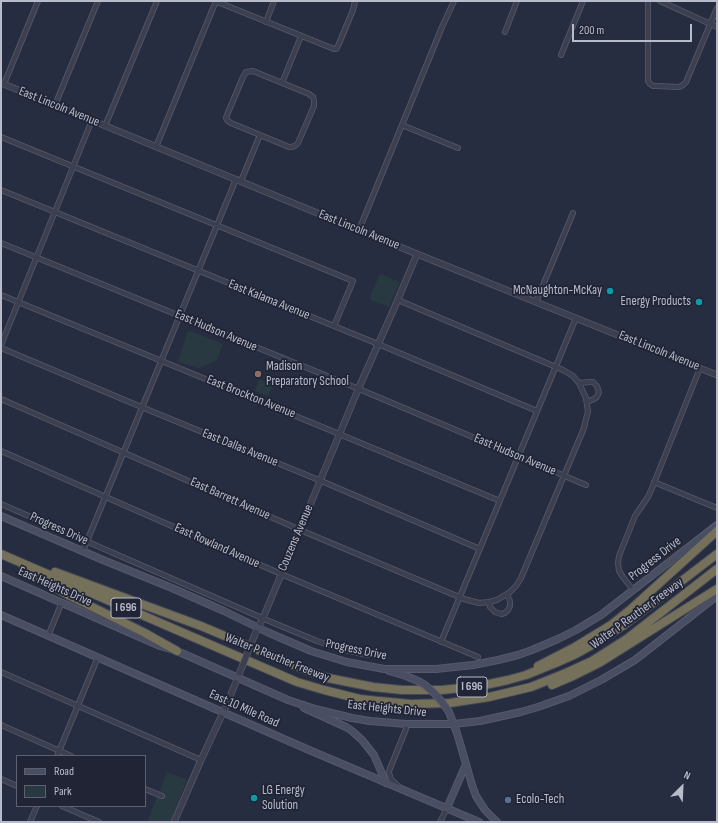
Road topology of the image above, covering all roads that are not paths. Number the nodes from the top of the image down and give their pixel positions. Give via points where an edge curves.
1 (38, 1) edge
2 (98, 1) edge
3 (157, 1) edge
4 (216, 1) edge
5 (274, 1) edge
6 (355, 1) edge
7 (454, 1) edge
8 (517, 1) edge
9 (583, 1) edge
10 (648, 1) edge
11 (660, 1) edge
12 (717, 8) edge
13 (266, 22) junction
14 (711, 24) junction
15 (717, 27) edge
16 (505, 32) dead end
17 (301, 36) junction
18 (561, 55) dead end
19 (282, 82) junction
20 (2, 83) edge
21 (55, 105) junction
22 (92, 120) junction
23 (402, 125) junction
24 (105, 126) junction
25 (260, 135) junction
26 (1, 137) edge
27 (156, 147) junction
28 (458, 148) dead end
29 (74, 167) junction
30 (238, 180) junction
31 (1, 190) edge
32 (55, 212) junction
33 (573, 213) dead end
34 (217, 226) junction
35 (359, 230) junction
36 (1, 242) edge
37 (417, 254) junction
38 (37, 257) junction
39 (199, 271) junction
40 (1, 295) edge
41 (398, 300) junction
42 (18, 302) junction
43 (536, 302) junction
44 (180, 316) junction
45 (576, 318) junction
46 (334, 326) junction
47 (378, 344) junction
48 (1, 346) edge
49 (162, 361) junction
50 (556, 366) junction
51 (700, 368) junction
52 (717, 375) edge
53 (579, 383) junction
54 (359, 389) junction
55 (1, 399) edge
56 (587, 402) junction
57 (142, 408) junction
58 (537, 411) junction
59 (340, 434) junction
60 (1, 452) edge
61 (124, 453) junction
62 (518, 456) junction
63 (564, 475) junction
64 (320, 481) junction
65 (654, 482) junction
66 (586, 484) dead end
67 (105, 497) junction
68 (500, 501) junction
69 (1, 504) edge
70 (717, 508) edge
71 (1, 516) edge
72 (717, 525) edge
73 (300, 530) junction
74 (717, 531) edge
75 (87, 542) junction
76 (480, 549) junction
77 (83, 551) junction
78 (1, 553) edge
79 (717, 554) edge
80 (20, 563) junction
81 (717, 569) edge
82 (281, 574) junction
83 (1, 576) edge
84 (717, 589) edge
85 (633, 590) junction
86 (507, 595) junction
87 (717, 596) edge
88 (460, 597) junction
89 (62, 602) junction
90 (489, 602) junction
91 (1, 615) edge
92 (263, 618) junction
93 (259, 627) junction
94 (48, 636) junction
95 (441, 642) junction
96 (177, 651) junction
97 (376, 652) dead end
98 (98, 657) junction
99 (478, 657) dead end
100 (384, 669) junction
101 (1, 672) edge
102 (526, 675) junction
103 (237, 678) junction
104 (515, 691) junction
105 (288, 700) junction
106 (78, 705) junction
107 (223, 712) junction
108 (406, 724) junction
109 (454, 724) junction
110 (1, 726) edge
111 (58, 754) edge
112 (201, 760) junction
113 (466, 764) junction
114 (1, 779) edge
115 (386, 783) junction
116 (16, 786) edge
117 (399, 788) junction
118 (146, 789) edge
119 (162, 796) dead end
120 (37, 807) edge
121 (64, 807) edge
122 (447, 808) junction
123 (30, 822) edge
124 (99, 822) edge
125 (174, 822) edge
126 (440, 822) edge
127 (479, 822) edge
128 (497, 822) edge

1 - 20 street
2 - 21 street
3 - 24 street
4 - 13 street
4 - 27 street
5 - 13 street
6 - 17 street via 336,49
7 - 23 street
8 - 16 street
9 - 18 street
10 - 14 street via 648,80 653,86 683,85 689,77
11 - 14 street
12 - 14 street
13 - 17 street
14 - 15 street
17 - 19 street
19 - 25 street via 309,94 314,99 314,106 296,145 291,147
19 - 25 street via 253,71 246,72 226,116 231,123
20 - 21 street, East Lincoln Avenue
21 - 22 street, East Lincoln Avenue
22 - 24 street, East Lincoln Avenue
22 - 29 street
23 - 28 street
23 - 35 street
24 - 27 street, East Lincoln Avenue
25 - 30 street
26 - 29 street
27 - 30 street, East Lincoln Avenue
29 - 32 street
29 - 34 street
30 - 34 street
30 - 35 street, East Lincoln Avenue
31 - 32 street, East Kalama Avenue
32 - 38 street
32 - 39 street, East Kalama Avenue
33 - 43 street
34 - 39 street
34 - 46 street via 353,281
35 - 37 street, East Lincoln Avenue
36 - 38 street, East Hudson Avenue
37 - 41 street, Couzens Avenue
37 - 43 street, East Lincoln Avenue
38 - 42 street
38 - 44 street, East Hudson Avenue
39 - 44 street
39 - 46 street, East Kalama Avenue
40 - 42 street, East Brockton Avenue
41 - 47 street, Couzens Avenue
41 - 50 street
42 - 48 street
42 - 49 street, East Brockton Avenue
43 - 45 street, East Lincoln Avenue
44 - 49 street
44 - 54 street, East Hudson Avenue
45 - 50 street
45 - 51 street, East Lincoln Avenue
46 - 47 street, East Kalama Avenue
47 - 54 street, Couzens Avenue
47 - 58 street, East Kalama Avenue
48 - 57 street, East Dallas Avenue
49 - 57 street
49 - 59 street, East Brockton Avenue
50 - 53 street
50 - 58 street
51 - 52 street, East Lincoln Avenue
51 - 65 street
53 - 56 street
53 - 56 street via 587,381 598,386 599,392 594,399
54 - 59 street, Couzens Avenue
54 - 62 street, East Hudson Avenue
55 - 61 street, East Barrett Avenue
56 - 63 street via 586,423
57 - 61 street
57 - 64 street, East Dallas Avenue
58 - 62 street
59 - 64 street, Couzens Avenue
59 - 68 street, East Brockton Avenue
60 - 67 street, East Rowland Avenue
61 - 67 street
61 - 73 street, East Barrett Avenue
62 - 63 street, East Hudson Avenue
62 - 68 street
63 - 66 street, East Hudson Avenue
63 - 86 street via 521,578
64 - 73 street, Couzens Avenue
64 - 76 street, East Dallas Avenue
65 - 70 street
65 - 85 street via 648,497 635,516 619,556 619,571
67 - 75 street
67 - 82 street, East Rowland Avenue
68 - 76 street
69 - 75 street
71 - 77 main road, Progress Drive
72 - 85 main road, Progress Drive
73 - 82 street, Couzens Avenue
73 - 88 street, East Barrett Avenue
74 - 102 highway via 611,625
75 - 77 street
75 - 92 street
76 - 88 street
77 - 93 main road, Progress Drive
78 - 80 highway, Walter P Reuther Freeway / I 696
78 - 102 highway, Walter P Reuther Freeway / I 696 via 201,626 328,678 373,687 442,690 494,683
79 - 102 highway, Walter P Reuther Freeway / I 696 via 624,625 592,645
80 - 96 highway via 31,574 68,595
80 - 104 highway, Walter P Reuther Freeway / I 696 via 284,676 336,693 379,702 425,704 476,700
81 - 104 highway, Walter P Reuther Freeway / I 696 via 608,651 566,673
82 - 92 street, Couzens Avenue
82 - 95 street, East Rowland Avenue
83 - 89 main road, East Heights Drive
84 - 104 highway via 590,668 546,687
85 - 100 main road, Progress Drive via 601,615 576,630 518,655 446,668
86 - 90 street
86 - 90 street via 510,606 505,613 495,612
87 - 109 main road, East Heights Drive via 635,660 586,688 521,712
88 - 90 street, East Barrett Avenue via 474,602
88 - 95 street
89 - 94 street
89 - 96 main road, East Heights Drive via 160,646
91 - 94 main road, East 10 Mile Road
92 - 93 street, Couzens Avenue
92 - 97 street via 338,648 369,655
93 - 100 main road, Progress Drive via 325,656
93 - 103 street, Couzens Avenue, bridge
94 - 98 main road, East 10 Mile Road
95 - 99 street, East Rowland Avenue
96 - 103 main road, East Heights Drive
98 - 106 street
98 - 107 main road, East 10 Mile Road
100 - 109 main road, bridge via 425,685 442,702
101 - 106 street
103 - 105 main road, East Heights Drive
103 - 107 street, Couzens Avenue
105 - 108 main road, East Heights Drive via 352,718
105 - 115 main road via 357,735 374,755
106 - 111 street
106 - 112 street
107 - 112 street, Couzens Avenue
107 - 115 main road, East 10 Mile Road
108 - 109 main road, East Heights Drive
108 - 117 street via 389,773
109 - 113 main road
110 - 111 street
112 - 125 street, Couzens Avenue
113 - 122 main road
113 - 128 main road via 477,799
114 - 116 street
115 - 117 main road, East 10 Mile Road
117 - 122 main road, East 10 Mile Road
118 - 119 street
120 - 123 street
121 - 124 street
122 - 126 street
122 - 127 main road, East 10 Mile Road

